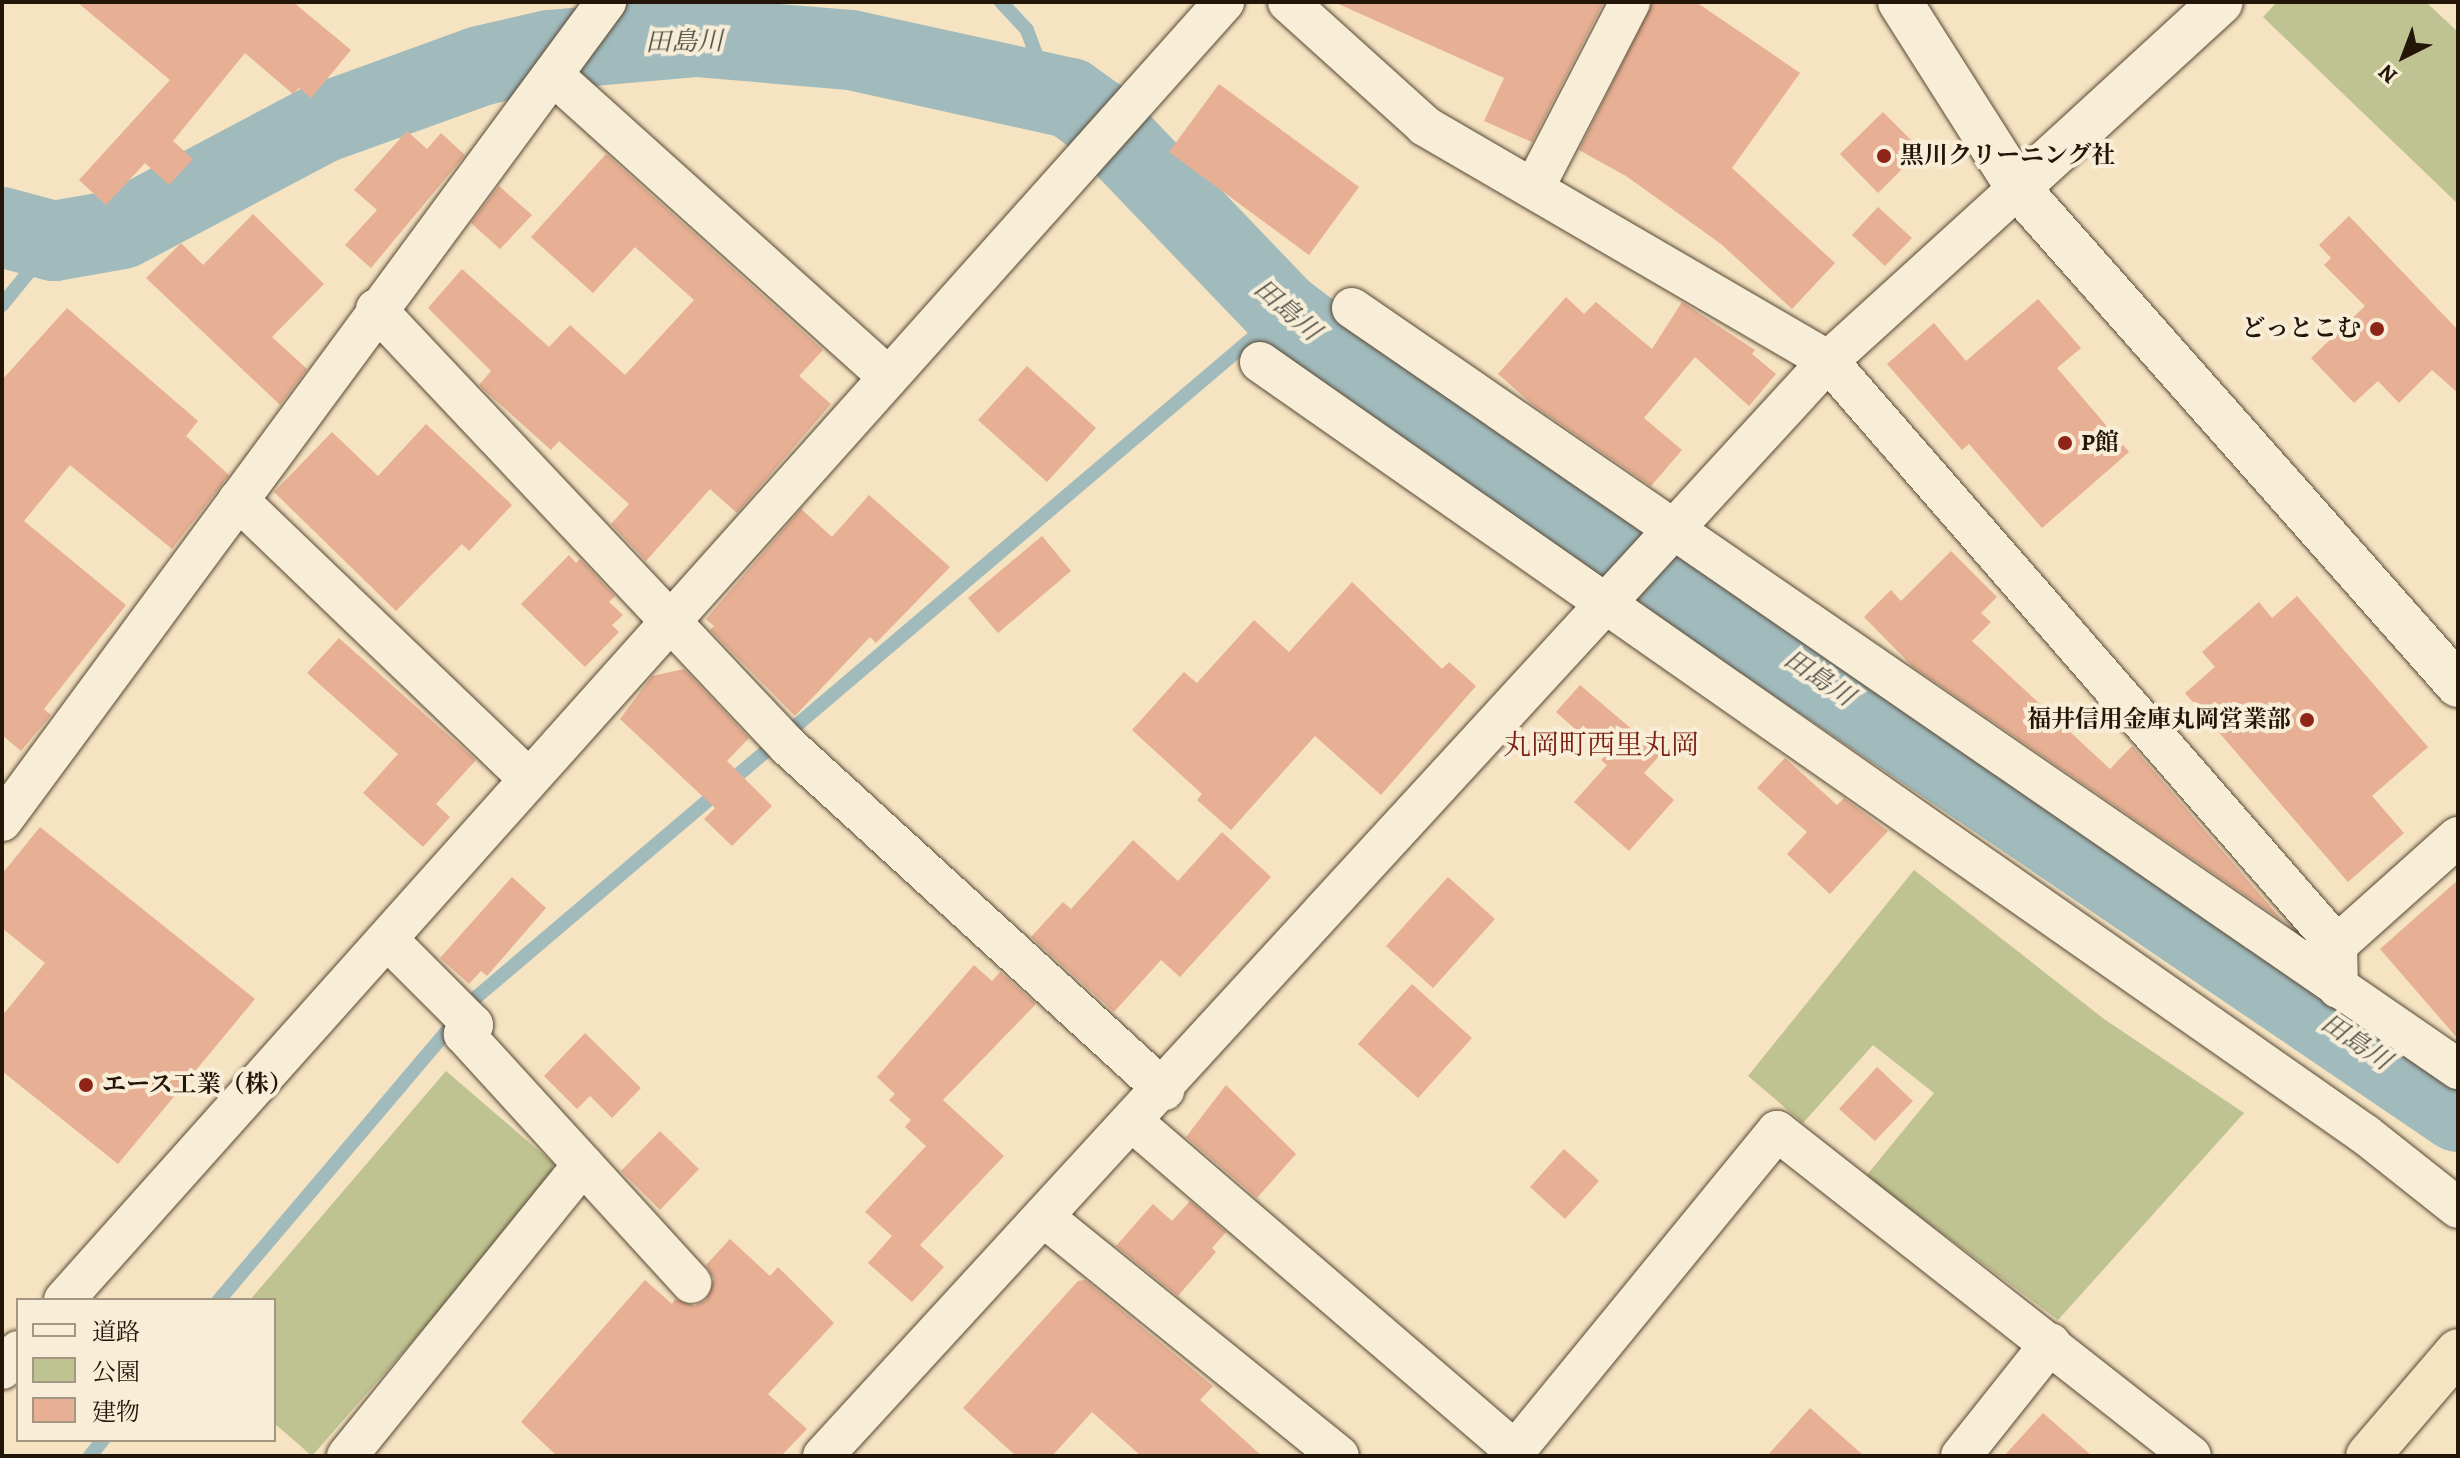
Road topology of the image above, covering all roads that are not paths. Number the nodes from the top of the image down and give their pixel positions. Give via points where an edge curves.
1 (1224, 2) edge
2 (1288, 2) edge
3 (1630, 2) edge
4 (1900, 2) edge
5 (2221, 2) edge
6 (602, 7) edge
7 (554, 74) junction
8 (1534, 188) junction
9 (2018, 188) junction
10 (1352, 308) dead end
11 (376, 309) junction
12 (1828, 361) junction
13 (1260, 362) dead end
14 (888, 377) junction
15 (238, 500) junction
16 (1677, 531) junction
17 (1606, 609) junction
18 (667, 622) junction
19 (2458, 685) edge
20 (529, 779) junction
21 (2, 821) edge
22 (2458, 837) edge
23 (388, 940) junction
24 (2337, 945) junction
25 (2338, 988) junction
26 (2458, 1069) edge
27 (1164, 1090) junction
28 (1134, 1123) junction
29 (583, 1165) junction
30 (2458, 1208) edge
31 (1045, 1218) junction
32 (691, 1283) dead end
33 (66, 1298) edge
34 (2051, 1343) junction
35 (2458, 1351) edge
36 (16, 1353) edge
37 (2, 1369) edge
38 (1513, 1454) edge
39 (347, 1456) edge
40 (823, 1456) edge
41 (1339, 1456) edge
42 (1961, 1456) edge
43 (2191, 1456) edge
44 (2368, 1456) edge

1 - 14 street
2 - 8 street via 1425,126
3 - 8 street
4 - 9 street
5 - 9 street
6 - 7 street
7 - 11 street
7 - 14 street
8 - 12 street
9 - 12 street
9 - 19 street
10 - 16 street
11 - 15 street
11 - 18 street
12 - 16 street
12 - 24 street
13 - 17 street
14 - 18 street
15 - 20 street
15 - 21 street
16 - 17 street
16 - 25 street
17 - 27 street
17 - 30 street via 2366,1135
18 - 20 street
18 - 27 street via 788,746
20 - 23 street
22 - 24 street
23 - 29 street via 473,1025 464,1034
23 - 33 street
24 - 25 street
25 - 26 street
27 - 28 street
28 - 31 street
28 - 38 street
29 - 32 street
29 - 39 street
31 - 40 street
31 - 41 street
34 - 38 street via 1777,1131
34 - 42 street
34 - 43 street
35 - 44 highway
36 - 37 street

